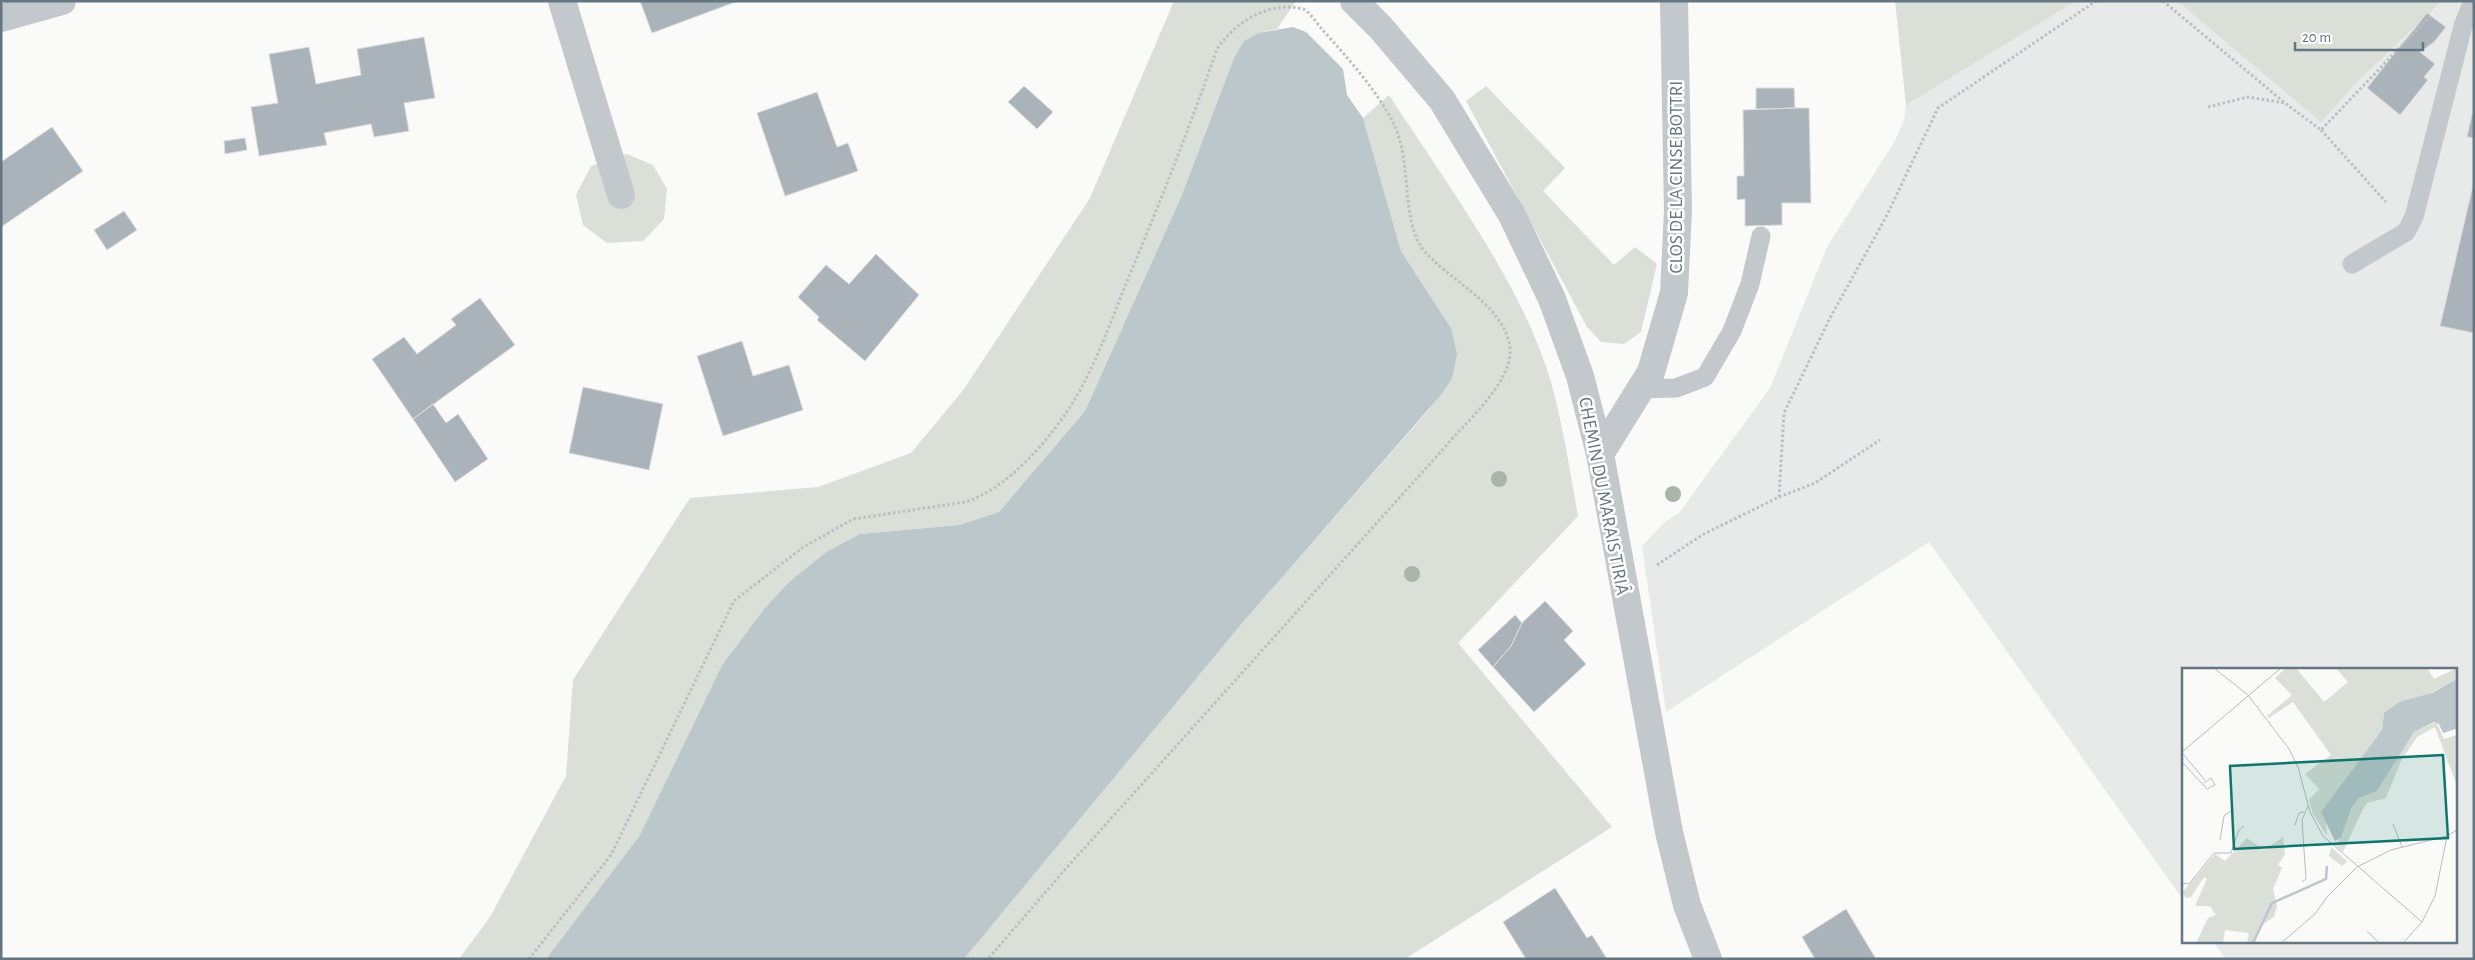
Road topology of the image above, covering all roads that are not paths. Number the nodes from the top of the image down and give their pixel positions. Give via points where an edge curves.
1 (62, 1) edge
2 (562, 1) edge
3 (1354, 1) edge
4 (1674, 1) edge
5 (2473, 1) edge
6 (4, 11) edge
7 (621, 195) dead end
8 (1761, 236) dead end
9 (2352, 264) dead end
10 (1640, 389) junction
11 (1600, 454) junction
12 (1708, 959) edge

1 - 6 street
2 - 7 street
3 - 11 street, CHEMIN DU MARAIS TIRIÂ via 1442,100 1512,215 1552,299 1580,376
4 - 10 street, CLOS DE LA CINSE BOTTRI via 1678,210 1674,293 1651,372
5 - 9 lane via 2463,26 2414,217 2406,232
8 - 10 lane via 1750,284 1735,323 1705,377 1676,388
10 - 11 street, CLOS DE LA CINSE BOTTRI
11 - 12 street, CHEMIN DU MARAIS TIRIÂ via 1669,832 1687,905

